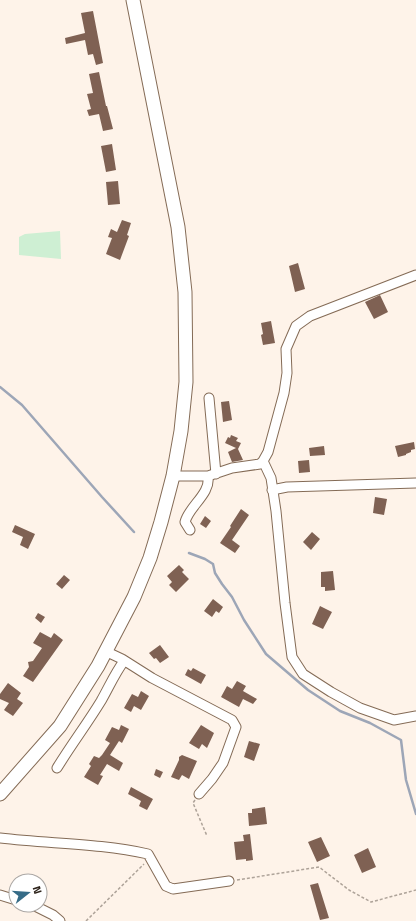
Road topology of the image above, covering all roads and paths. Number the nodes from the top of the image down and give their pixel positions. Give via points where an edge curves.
1 (133, 0) edge
2 (416, 275) edge
3 (209, 398) dead end
4 (263, 461) junction
5 (212, 475) junction
6 (173, 476) junction
7 (416, 482) edge
8 (272, 490) junction
9 (190, 530) dead end
10 (105, 651) junction
11 (124, 661) junction
12 (416, 716) edge
13 (57, 768) dead end
14 (0, 794) edge
15 (200, 794) joint
16 (207, 836) dead end
17 (0, 838) edge
18 (149, 858) junction
19 (229, 881) joint
20 (416, 890) edge
21 (48, 912) edge
22 (60, 921) edge
23 (86, 921) edge

1 - 6 main road via 178,227 185,292 186,382
2 - 4 street via 310,316 296,326 286,350 287,373 284,393 268,452
3 - 5 street
4 - 5 street via 260,464 232,468
4 - 8 street
5 - 6 street
5 - 9 street via 186,517 185,522
6 - 10 main road via 150,558 134,597
7 - 8 street via 287,487
8 - 12 street via 292,657 303,674 360,708 394,720
10 - 11 street
10 - 14 main road via 60,726
11 - 13 street
11 - 15 street via 232,720 236,727 223,763
15 - 16 path via 193,803
17 - 18 street via 100,846 148,854
18 - 19 street via 166,886 173,889
18 - 23 path
19 - 20 path via 319,867 348,890 371,902
21 - 22 street

